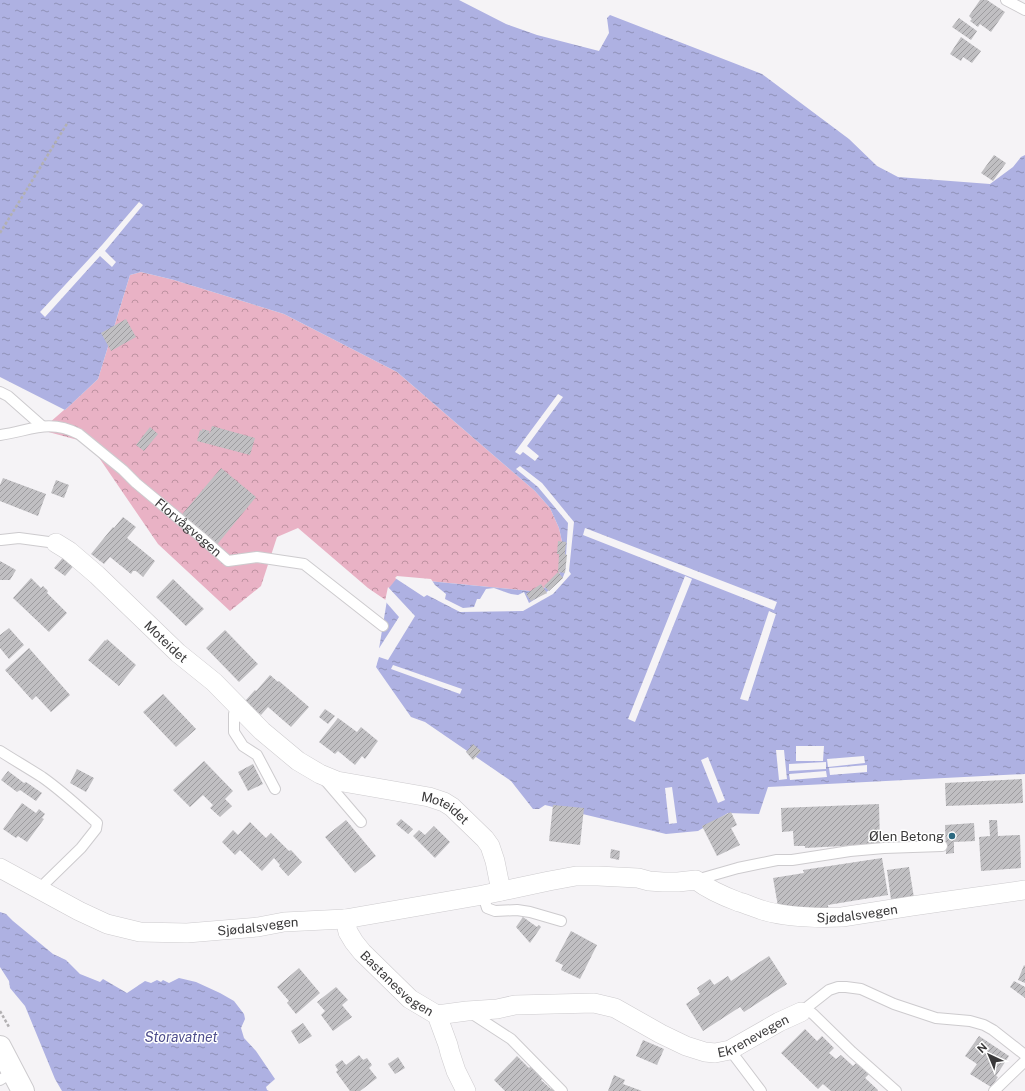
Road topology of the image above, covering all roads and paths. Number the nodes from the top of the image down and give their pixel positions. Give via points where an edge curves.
1 (1006, 0) edge
2 (1025, 10) edge
3 (68, 122) dead end
4 (0, 233) edge
5 (0, 392) edge
6 (42, 426) junction
7 (0, 435) edge
8 (1, 540) dead end
9 (56, 543) joint
10 (383, 626) dead end
11 (238, 707) junction
12 (0, 751) edge
13 (320, 774) junction
14 (275, 789) dead end
15 (361, 822) dead end
16 (942, 846) dead end
17 (0, 868) edge
18 (696, 880) junction
19 (39, 889) junction
20 (1025, 890) edge
21 (502, 892) junction
22 (483, 895) junction
23 (345, 919) junction
24 (560, 921) dead end
25 (467, 1011) junction
26 (801, 1012) junction
27 (437, 1015) junction
28 (0, 1047) edge
29 (730, 1050) junction
30 (1025, 1055) edge
31 (1025, 1061) edge
32 (12, 1081) edge
33 (466, 1091) edge
34 (562, 1091) edge
35 (761, 1091) edge
36 (896, 1091) edge
37 (994, 1091) edge

1 - 2 lane
3 - 4 path
5 - 6 lane
6 - 7 lane, Florvågvegen
6 - 10 lane, Florvågvegen via 59,427 79,434 228,561 256,557 304,564
8 - 9 lane, Moteidet via 19,538
9 - 11 street, Moteidet via 97,575
11 - 13 street, Moteidet via 262,731
11 - 14 lane via 234,714 234,732 244,746 257,755
12 - 19 lane via 43,778 97,823 96,829 81,848
13 - 15 lane, Moteidet
13 - 21 street, Moteidet via 337,781 429,797 452,807 490,846
16 - 18 lane, Sjødalsvegen via 884,848 777,860
17 - 19 street, Sjødalsvegen
18 - 20 street, Sjødalsvegen via 722,896 763,910 787,915 831,918
18 - 21 street, Sjødalsvegen via 663,882 638,878 576,876
19 - 23 street, Sjødalsvegen via 107,924 140,932 187,933 258,927 284,922
21 - 22 street, Sjødalsvegen
22 - 23 street, Sjødalsvegen
22 - 24 lane via 487,908 495,911 517,910
23 - 27 street, Bastanesvegen via 348,932 362,952 410,999
25 - 27 street, Ekrenevegen
25 - 29 street, Ekrenevegen via 515,1005 594,1003 615,1008 686,1046 715,1053
25 - 34 lane via 511,1039
26 - 29 street, Ekrenevegen
26 - 30 lane, Ekrenevegen via 838,986 861,989 894,1004 936,1018 984,1025
26 - 36 lane via 809,1011 813,1014
27 - 33 street, Bastanesvegen via 456,1071
28 - 32 main road
29 - 35 lane
31 - 37 lane

